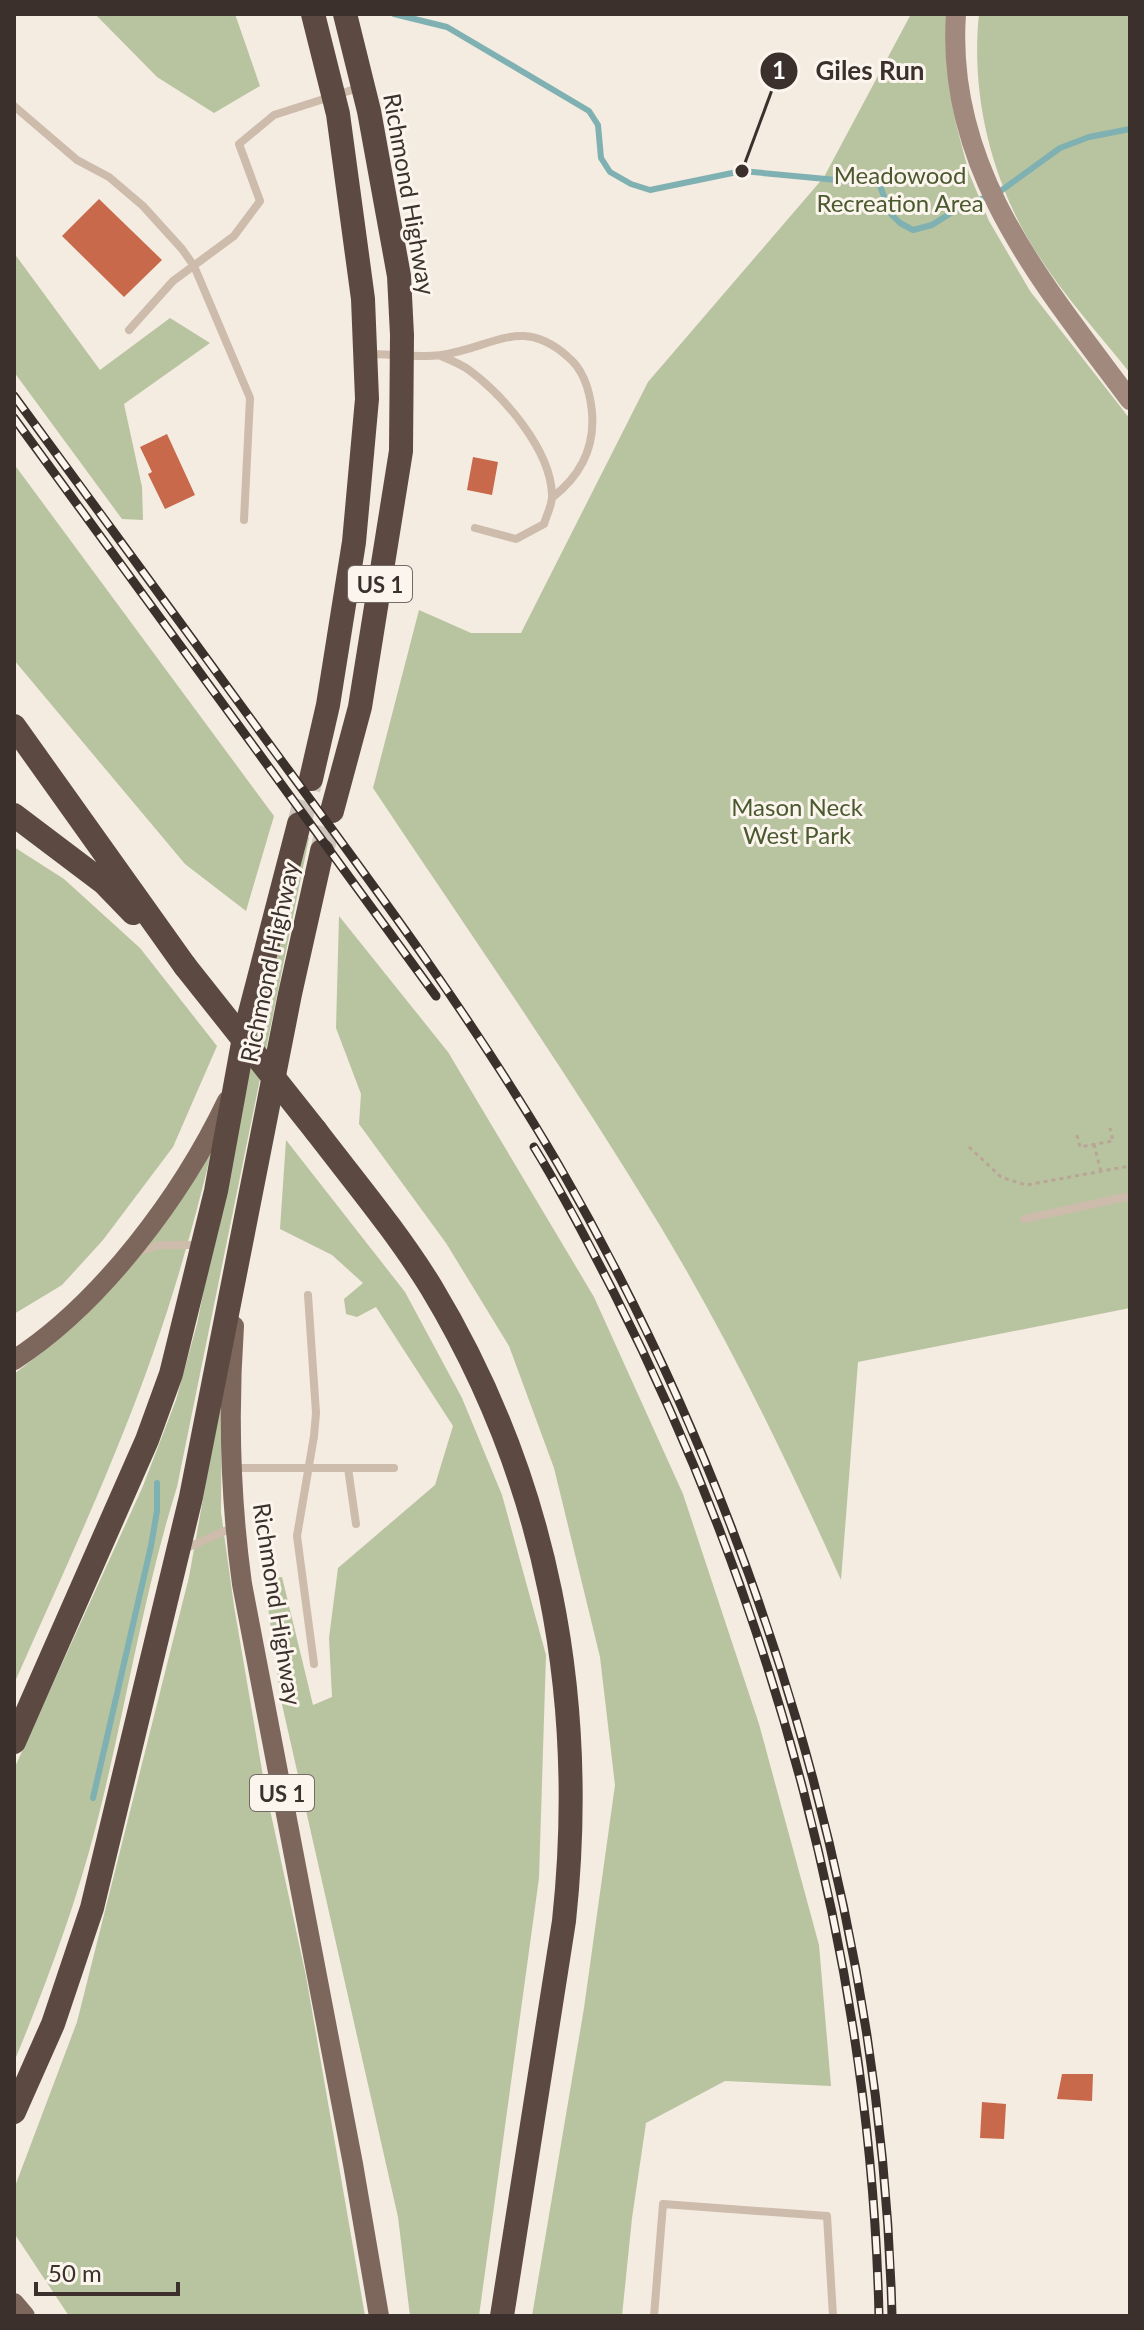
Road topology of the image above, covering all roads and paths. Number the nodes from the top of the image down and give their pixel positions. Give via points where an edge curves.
1 (313, 14) edge
2 (345, 14) edge
3 (956, 14) edge
4 (363, 86) junction
5 (333, 96) junction
6 (14, 106) edge
7 (194, 266) junction
8 (129, 330) dead end
9 (366, 354) junction
10 (402, 354) junction
11 (440, 355) junction
12 (1130, 400) edge
13 (553, 497) junction
14 (244, 520) dead end
15 (475, 528) dead end
16 (14, 726) edge
17 (311, 779) tunnel mouth
18 (332, 811) tunnel mouth
19 (14, 815) edge
20 (299, 824) tunnel mouth
21 (322, 851) tunnel mouth
22 (185, 966) junction
23 (233, 1087) junction
24 (1110, 1128) dead end
25 (1077, 1135) dead end
26 (1094, 1144) junction
27 (969, 1147) dead end
28 (1130, 1166) edge
29 (1101, 1172) junction
30 (1130, 1196) edge
31 (1024, 1219) dead end
32 (204, 1245) junction
33 (125, 1257) junction
34 (237, 1265) junction
35 (308, 1295) dead end
36 (14, 1360) edge
37 (231, 1468) junction
38 (309, 1468) junction
39 (348, 1468) junction
40 (394, 1468) dead end
41 (356, 1524) dead end
42 (234, 1527) junction
43 (176, 1552) junction
44 (314, 1664) dead end
45 (14, 1742) edge
46 (14, 2112) edge
47 (14, 2303) edge
48 (25, 2316) edge
49 (379, 2316) edge
50 (502, 2316) edge
51 (654, 2316) edge
52 (833, 2316) edge

1 - 5 highway, US 1
2 - 4 highway, Richmond Highway / US 1
3 - 12 street via 958,94 984,176 1040,279
4 - 5 lane
4 - 10 highway, Richmond Highway / US 1 via 399,276
5 - 7 lane via 274,115 239,144 260,201 234,236
5 - 9 highway, US 1
6 - 7 lane via 77,160 109,177 143,206
7 - 8 lane via 173,281
7 - 14 lane via 250,398
9 - 10 lane
9 - 17 highway, US 1 via 366,432 354,542
10 - 11 lane
10 - 18 highway, Richmond Highway / US 1 via 401,451 360,707
11 - 13 lane via 468,370 524,427 548,467
11 - 13 lane via 525,335 543,339 573,361 591,402 590,447 574,478
13 - 15 lane via 544,524 516,539
16 - 22 highway
19 - 22 highway via 104,883
20 - 23 highway, Richmond Highway
21 - 34 highway, Richmond Highway / US 1
22 - 50 highway, bridge via 400,1240 430,1286 483,1384 541,1550 563,1664 572,1769 570,1864
23 - 32 highway
23 - 33 main road, Richmond Highway via 185,1176
24 - 26 path via 1113,1141
25 - 26 path via 1080,1147
26 - 29 path
27 - 29 path via 1014,1183 1035,1185
28 - 29 path
30 - 31 lane
32 - 33 lane via 160,1245
32 - 45 highway via 171,1374 147,1440
33 - 36 main road, Richmond Highway via 74,1312
34 - 37 main road, Richmond Highway / US 1
34 - 43 highway
35 - 38 lane via 316,1413
37 - 38 lane
37 - 42 main road, Richmond Highway / US 1
38 - 39 lane
38 - 44 lane via 297,1536
39 - 40 lane
39 - 41 lane
42 - 43 lane
42 - 49 main road, Richmond Highway / US 1
43 - 46 highway via 92,1908 53,2024
47 - 48 main road
51 - 52 lane via 663,2204 827,2216

